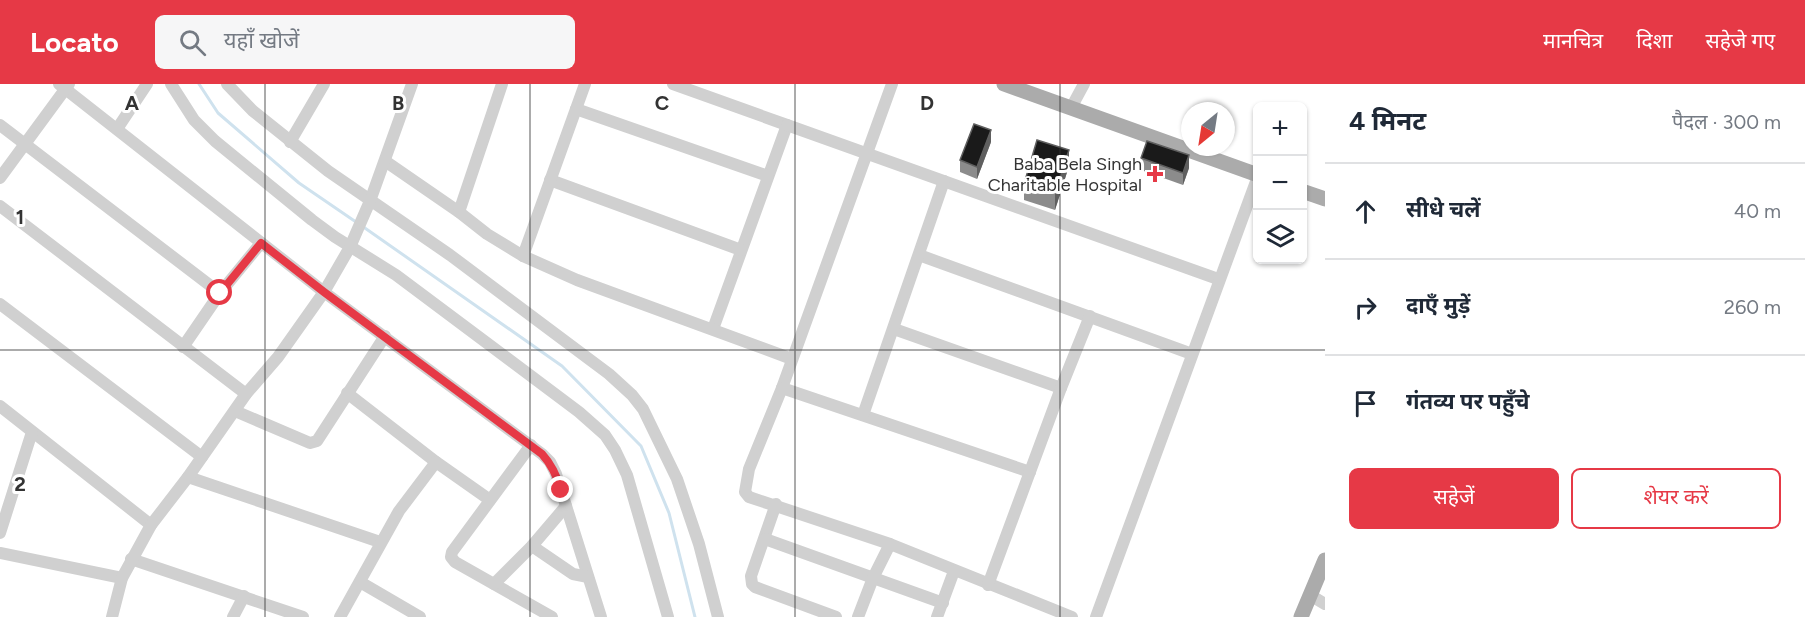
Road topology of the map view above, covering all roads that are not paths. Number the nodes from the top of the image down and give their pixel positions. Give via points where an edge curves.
1 (147, 84) edge
2 (171, 84) edge
3 (227, 84) edge
4 (324, 84) edge
5 (412, 84) edge
6 (502, 84) edge
7 (585, 84) edge
8 (673, 84) edge
9 (892, 84) edge
10 (1004, 84) edge
11 (1084, 84) edge
12 (65, 86) edge
13 (238, 89) edge
14 (1071, 108) junction
15 (576, 109) junction
16 (0, 125) edge
17 (787, 125) junction
18 (117, 129) junction
19 (290, 142) junction
20 (25, 143) junction
21 (866, 153) junction
22 (385, 161) junction
23 (1253, 174) edge
24 (768, 176) junction
25 (0, 178) edge
26 (550, 180) junction
27 (944, 181) junction
28 (1253, 186) edge
29 (1307, 193) edge
30 (1325, 199) edge
31 (369, 204) junction
32 (0, 206) edge
33 (459, 212) junction
34 (261, 243) junction
35 (351, 244) junction
36 (741, 250) junction
37 (919, 255) junction
38 (523, 256) junction
39 (1218, 279) junction
40 (324, 292) junction
41 (220, 293) junction
42 (0, 304) edge
43 (1090, 316) junction
44 (713, 329) junction
45 (894, 329) junction
46 (385, 336) junction
47 (183, 347) junction
48 (1192, 354) junction
49 (792, 359) junction
50 (782, 388) junction
51 (1061, 388) junction
52 (347, 393) junction
53 (246, 394) junction
54 (3, 408) edge
55 (234, 411) junction
56 (863, 415) junction
57 (0, 422) edge
58 (32, 432) junction
59 (531, 445) junction
60 (202, 457) junction
61 (436, 462) junction
62 (1030, 472) junction
63 (188, 477) junction
64 (490, 500) junction
65 (776, 504) junction
66 (566, 506) junction
67 (152, 525) junction
68 (0, 533) edge
69 (765, 539) junction
70 (380, 542) junction
71 (890, 544) junction
72 (532, 546) junction
73 (0, 553) edge
74 (131, 559) junction
75 (1325, 560) edge
76 (954, 571) junction
77 (588, 577) junction
78 (122, 578) junction
79 (873, 578) junction
80 (360, 582) junction
81 (494, 585) junction
82 (988, 585) junction
83 (1310, 595) junction
84 (244, 596) junction
85 (943, 603) junction
86 (1325, 604) edge
87 (112, 617) edge
88 (232, 617) edge
89 (303, 617) edge
90 (340, 617) edge
91 (420, 617) edge
92 (552, 617) edge
93 (601, 617) edge
94 (668, 617) edge
95 (718, 617) edge
96 (836, 617) edge
97 (858, 617) edge
98 (937, 617) edge
99 (1072, 617) edge
100 (1096, 617) edge
101 (1301, 617) edge

1 - 18 street
2 - 35 street via 194,120 215,141 320,226
3 - 13 street
4 - 19 street
5 - 22 street
6 - 33 street
7 - 15 street
8 - 17 street
9 - 21 street
10 - 14 main road
11 - 14 street
12 - 18 street
12 - 20 street
13 - 19 street
14 - 23 main road
15 - 24 street
15 - 26 street
16 - 20 street
17 - 21 street
17 - 24 street
18 - 34 street
19 - 31 street
20 - 25 street
20 - 41 street
21 - 27 street
21 - 49 street
22 - 31 street
22 - 33 street
24 - 36 street
26 - 36 street
26 - 38 street
27 - 37 street
27 - 39 street
28 - 39 street
29 - 30 main road
31 - 35 street
31 - 95 street via 459,262 632,395 677,479
32 - 47 street
33 - 38 street
34 - 40 street
34 - 41 street
35 - 40 street
35 - 94 street via 605,435 627,476
36 - 44 street
37 - 43 street
37 - 45 street
38 - 44 street via 577,280
39 - 48 street
40 - 46 street
40 - 53 street
41 - 47 street
42 - 60 street
43 - 48 street
43 - 51 street
44 - 49 street
45 - 51 street
45 - 56 street
46 - 52 street
46 - 59 street
47 - 53 street
48 - 100 street
49 - 50 street
50 - 56 street
50 - 65 street via 749,469 745,489 749,496
51 - 62 street
52 - 55 street via 314,443
52 - 61 street
53 - 55 street
54 - 57 street
54 - 58 street
55 - 60 street
56 - 62 street
58 - 67 street
58 - 68 street
59 - 64 street
59 - 66 street via 556,474
60 - 63 street
61 - 64 street
61 - 70 street
62 - 82 street
63 - 67 street
63 - 70 street
64 - 81 street via 451,555 455,562
65 - 69 street
65 - 71 street
66 - 72 street
66 - 77 street
67 - 74 street
69 - 79 street
69 - 96 street via 751,576 755,587
70 - 80 street
71 - 76 street
71 - 79 street
72 - 77 street via 573,574
72 - 81 street
73 - 78 street
74 - 78 street
74 - 84 street
75 - 83 main road
76 - 82 street
76 - 85 street
77 - 93 street
78 - 87 street
79 - 85 street
79 - 97 street
80 - 90 street
80 - 91 street
81 - 92 street
82 - 99 street
83 - 86 street
83 - 101 main road
84 - 88 street
84 - 89 street
85 - 98 street

